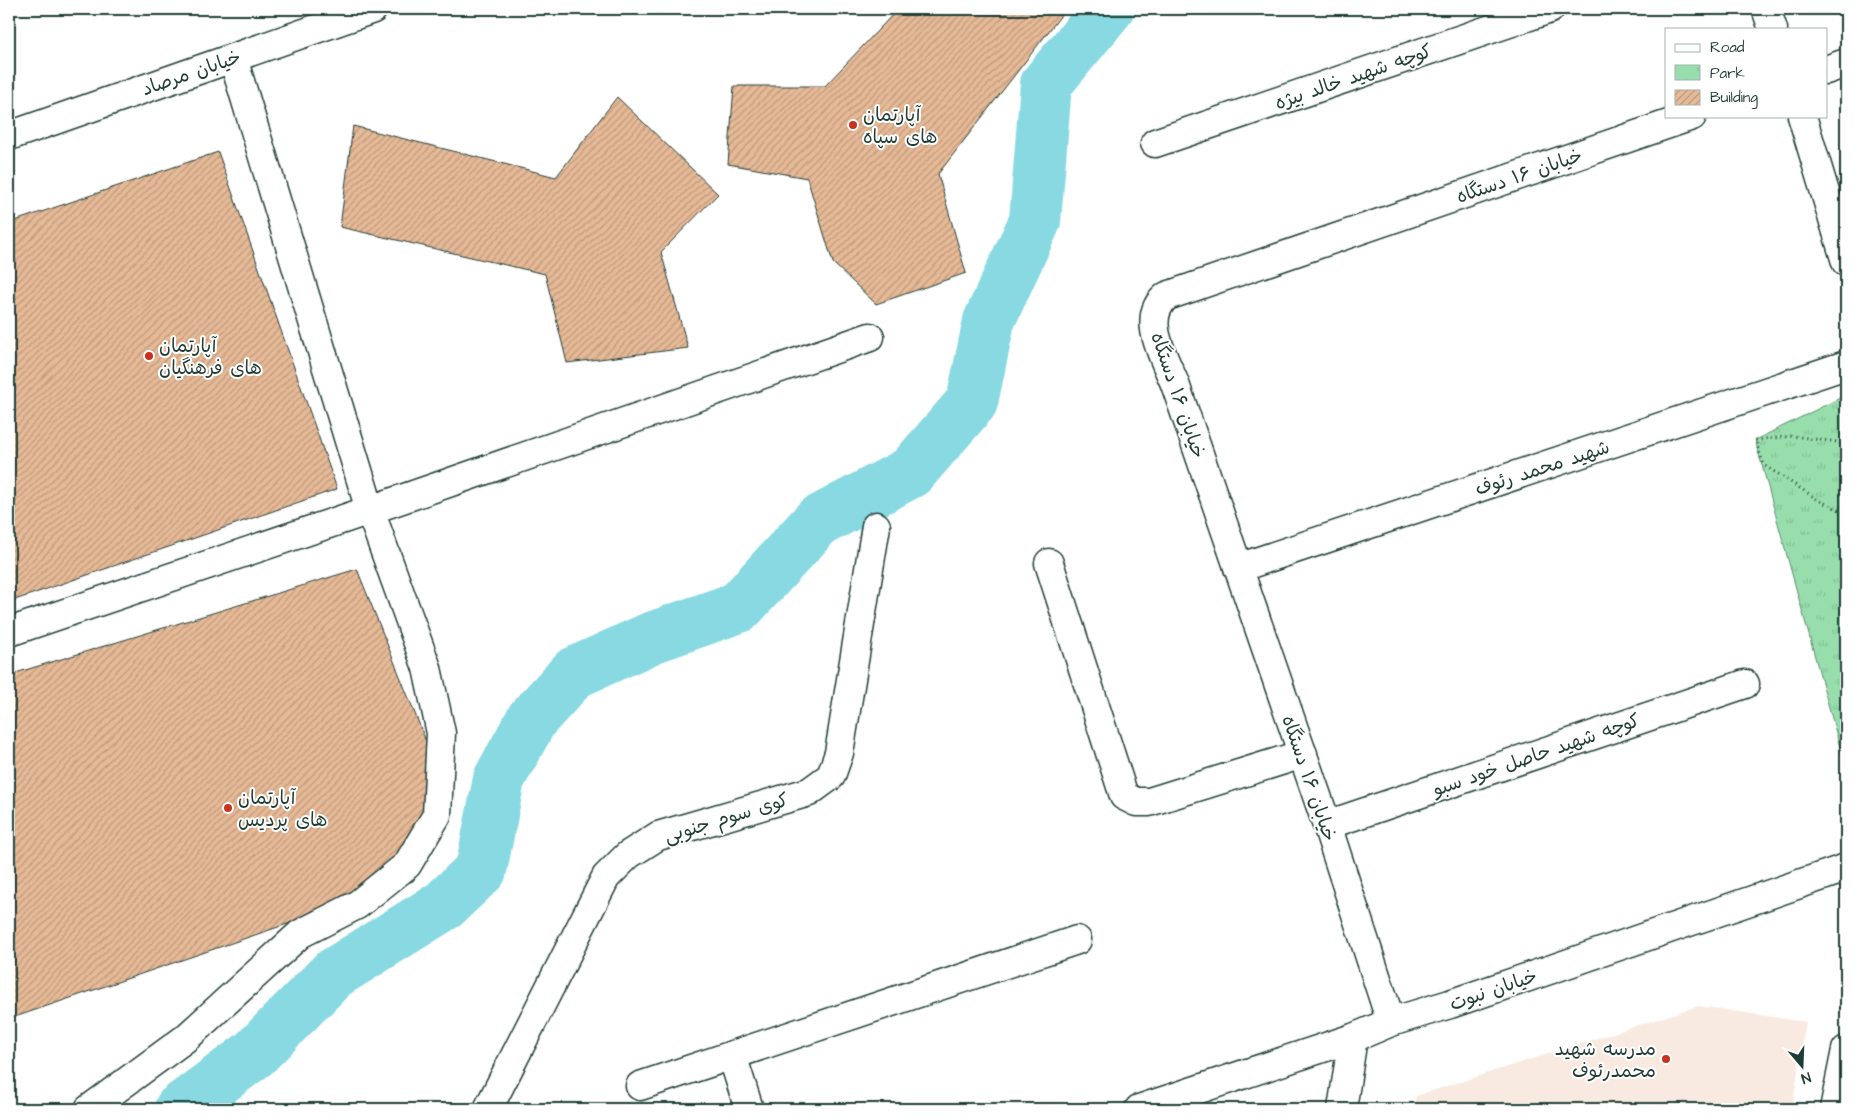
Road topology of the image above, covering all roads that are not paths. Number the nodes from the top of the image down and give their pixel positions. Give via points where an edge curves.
1 (373, 9) edge
2 (1550, 9) edge
3 (1766, 9) edge
4 (1773, 28) edge
5 (232, 58) junction
6 (1846, 63) edge
7 (1828, 69) edge
8 (1686, 118) edge
9 (1803, 118) edge
10 (9, 136) edge
11 (1155, 143) dead end
12 (1846, 262) edge
13 (870, 337) dead end
14 (1846, 365) edge
15 (370, 510) junction
16 (876, 526) dead end
17 (1049, 563) dead end
18 (1238, 568) junction
19 (9, 632) edge
20 (1746, 684) dead end
21 (1302, 754) junction
22 (1327, 825) junction
23 (1846, 868) edge
24 (1077, 940) dead end
25 (1391, 1022) junction
26 (1353, 1038) junction
27 (1846, 1050) edge
28 (732, 1055) junction
29 (640, 1086) dead end
30 (89, 1109) edge
31 (488, 1109) edge
32 (749, 1109) edge
33 (1139, 1109) edge
34 (1342, 1109) edge
35 (1834, 1109) edge

1 - 5 street, خیابان مرصاد
2 - 11 street, کوچه شهید خالد بیژه
3 - 4 street
5 - 10 street, خیابان مرصاد
5 - 15 street
6 - 7 street
8 - 18 street, خیابان ۱۶ دستگاه via 1160,300 1154,315 1157,339
9 - 12 street
13 - 15 street
14 - 18 street, شهید محمد رئوف
15 - 19 street
15 - 30 street via 427,668 442,733 437,814 407,865 357,906 300,934 186,1038
16 - 31 street, کوی سوم جنوبی via 839,753 831,776 809,792 658,836 628,855 606,877
17 - 21 street via 1124,796 1136,802 1149,802
18 - 21 street, خیابان ۱۶ دستگاه
20 - 22 street, کوچه شهید حاصل خود سبو
21 - 22 street, خیابان ۱۶ دستگاه
22 - 25 street, خیابان ۱۶ دستگاه
23 - 25 street, خیابان نبوت
24 - 28 street
25 - 26 street, خیابان نبوت
26 - 33 street, خیابان نبوت
26 - 34 street
27 - 35 street
28 - 29 street
28 - 32 street

